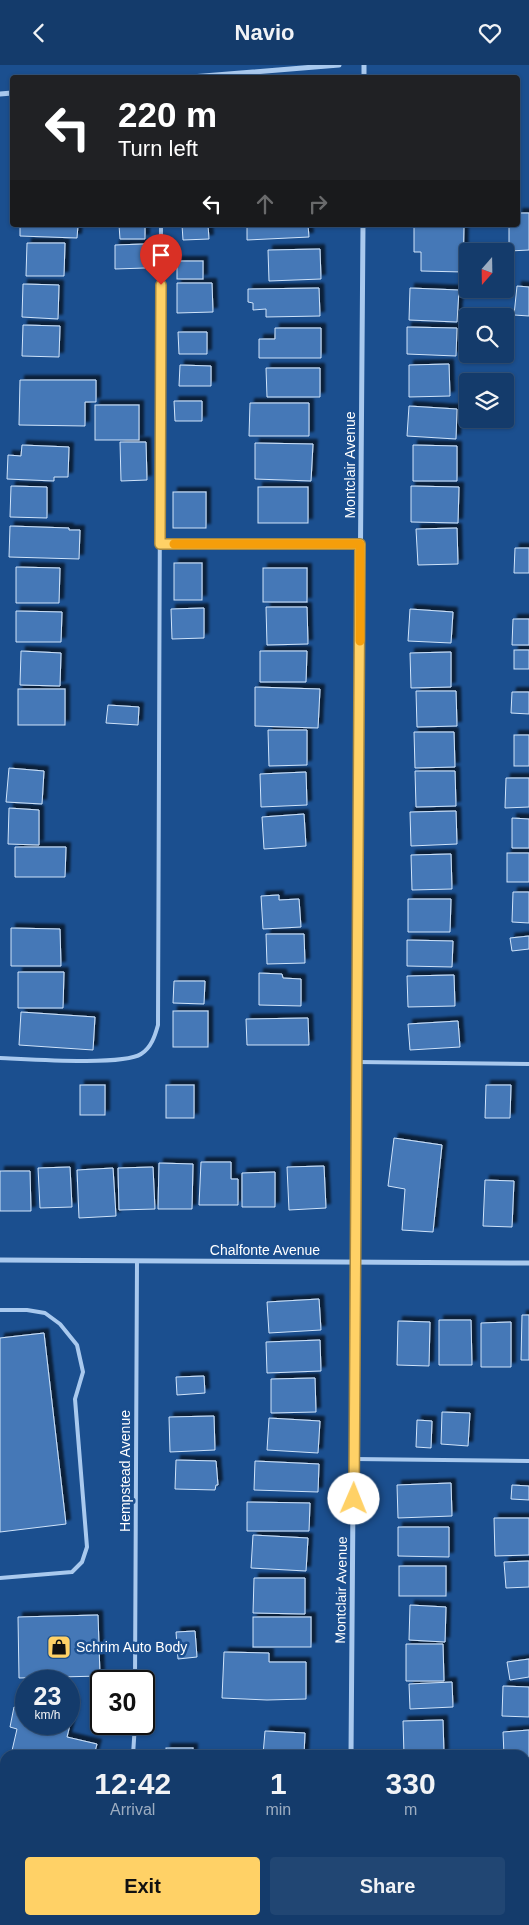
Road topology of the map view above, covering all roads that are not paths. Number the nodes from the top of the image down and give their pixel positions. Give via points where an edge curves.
1 (340, 65) edge
2 (216, 75) edge
3 (161, 227) edge
4 (362, 227) edge
5 (160, 544) junction
6 (360, 544) junction
7 (0, 1059) edge
8 (357, 1062) junction
9 (529, 1064) edge
10 (0, 1260) edge
11 (137, 1261) junction
12 (355, 1262) junction
13 (529, 1263) edge
14 (0, 1310) edge
15 (354, 1459) junction
16 (529, 1461) edge
17 (0, 1578) edge
18 (135, 1670) edge
19 (134, 1735) edge
20 (133, 1750) edge
21 (351, 1750) edge

1 - 2 street
3 - 5 lane
4 - 6 street, Montclair Avenue
5 - 6 lane
5 - 7 lane via 158,1025 153,1041 141,1054 122,1060
6 - 8 street, Montclair Avenue
8 - 9 lane
8 - 12 street, Montclair Avenue
10 - 11 street, Chalfonte Avenue
11 - 12 street, Chalfonte Avenue
11 - 18 lane, Hempstead Avenue
12 - 13 street, Chalfonte Avenue
12 - 15 street, Montclair Avenue
14 - 17 lane via 45,1313 60,1324 77,1345 84,1372 75,1399 87,1547 82,1561 72,1571
15 - 16 lane
15 - 21 street, Montclair Avenue
19 - 20 lane

